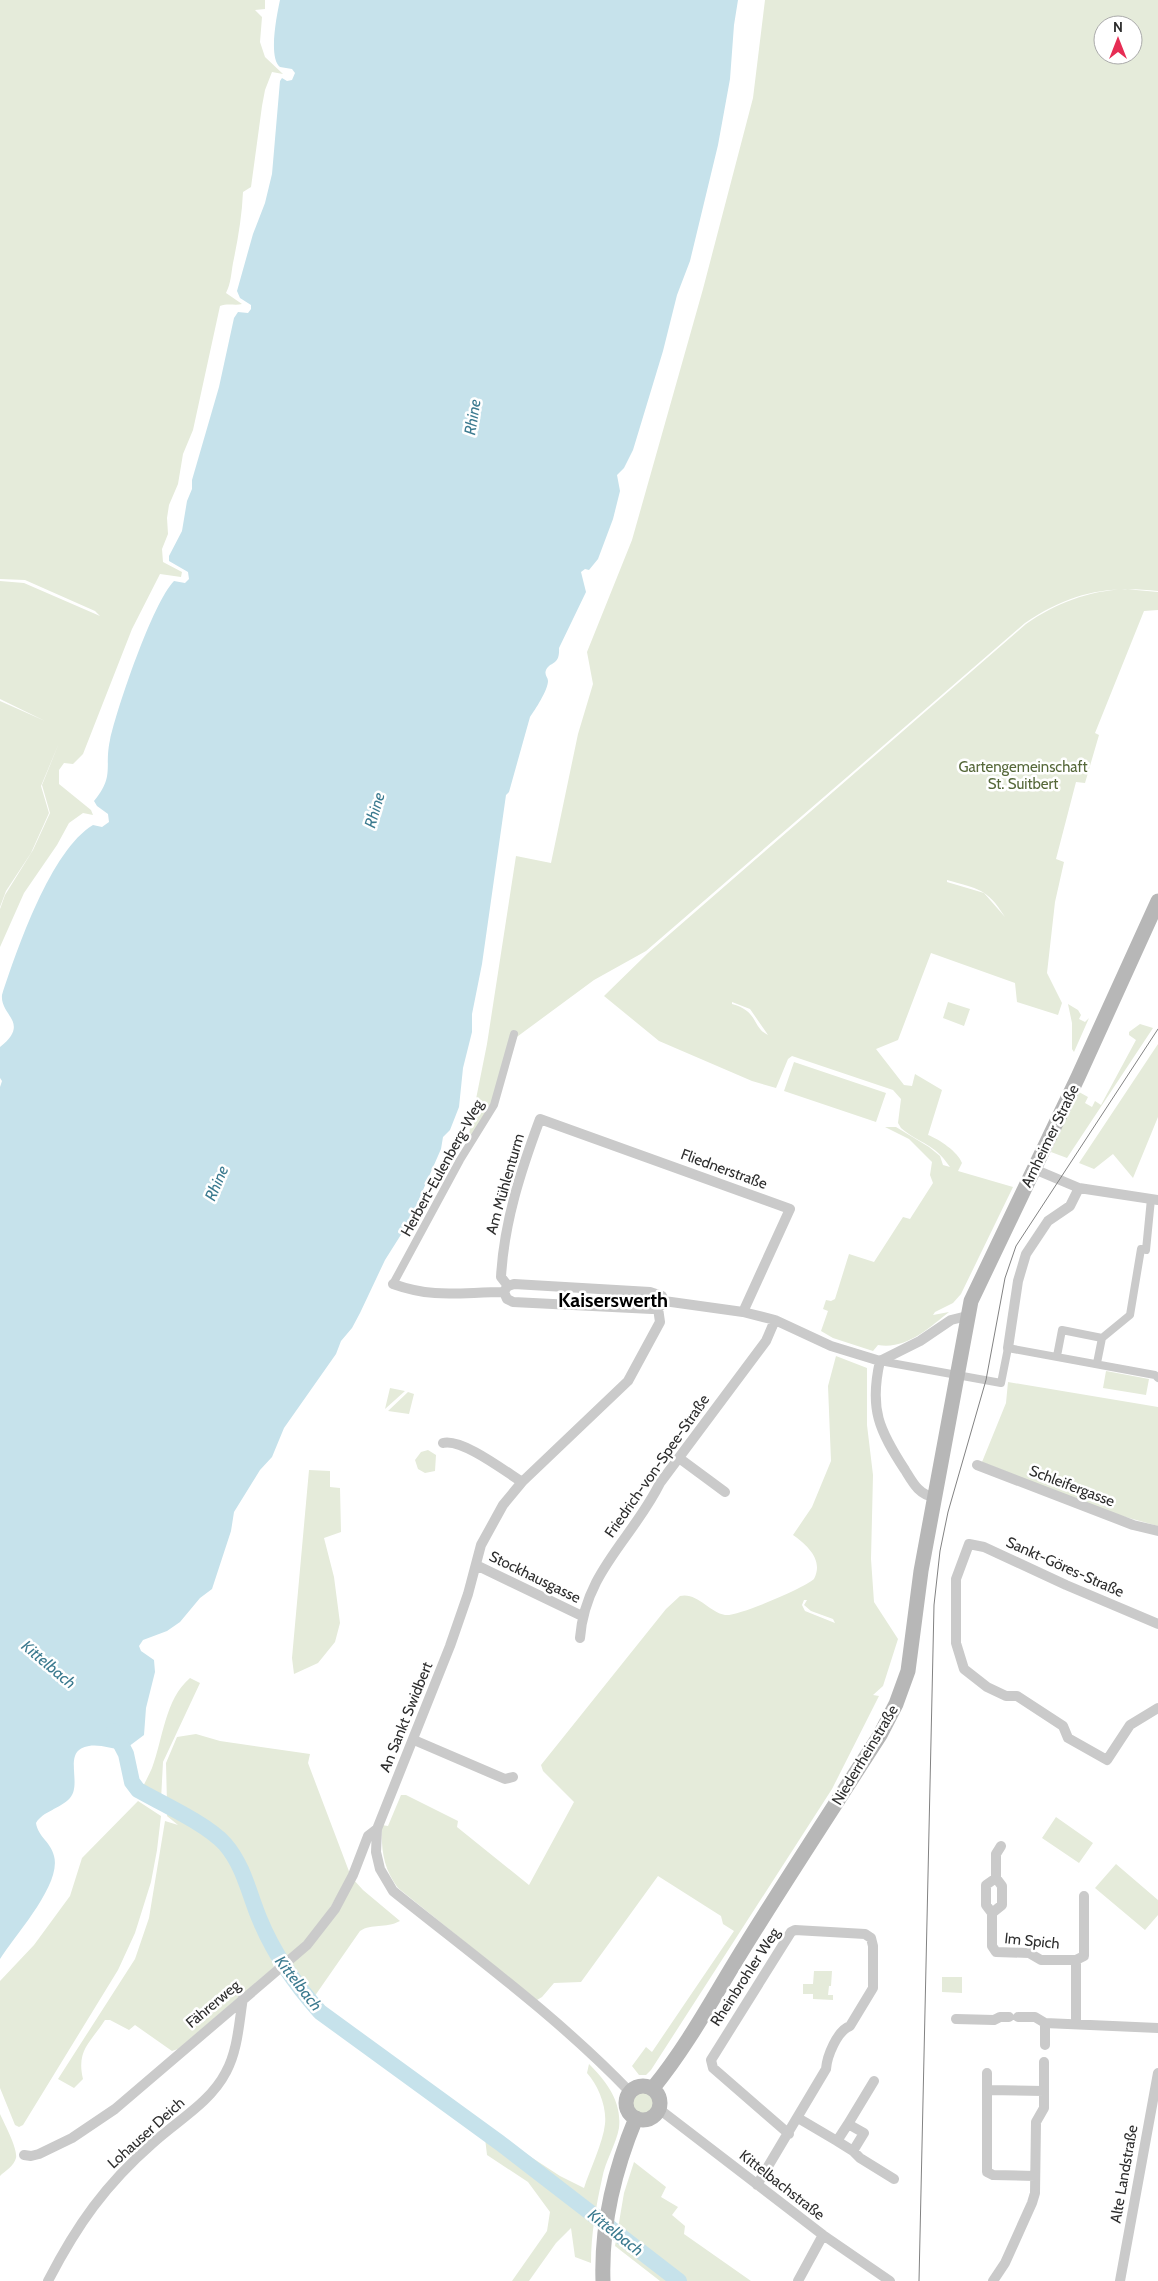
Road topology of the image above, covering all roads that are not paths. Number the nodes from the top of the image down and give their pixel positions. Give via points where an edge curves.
1 (1158, 901) edge
2 (514, 1034) dead end
3 (540, 1118) joint
4 (1034, 1169) junction
5 (1079, 1188) junction
6 (1155, 1199) edge
7 (393, 1284) joint
8 (506, 1289) junction
9 (661, 1305) junction
10 (743, 1312) junction
11 (967, 1316) junction
12 (775, 1320) junction
13 (1102, 1338) junction
14 (1008, 1348) junction
15 (1057, 1356) junction
16 (880, 1361) junction
17 (1097, 1363) junction
18 (957, 1375) junction
19 (1158, 1378) edge
20 (443, 1443) dead end
21 (679, 1458) junction
22 (977, 1465) dead end
23 (522, 1482) junction
24 (725, 1492) dead end
25 (929, 1497) junction
26 (1158, 1531) edge
27 (476, 1565) junction
28 (582, 1616) junction
29 (1158, 1624) edge
30 (580, 1638) dead end
31 (1158, 1708) edge
32 (414, 1740) junction
33 (513, 1777) dead end
34 (377, 1829) junction
35 (1001, 1846) dead end
36 (996, 1878) junction
37 (1084, 1896) dead end
38 (992, 1913) junction
39 (1076, 1960) junction
40 (243, 1998) junction
41 (956, 2019) dead end
42 (1045, 2023) junction
43 (1076, 2023) junction
44 (1158, 2028) edge
45 (1045, 2045) dead end
46 (1044, 2062) dead end
47 (987, 2073) dead end
48 (1158, 2073) edge
49 (874, 2081) dead end
50 (653, 2088) junction
51 (987, 2090) junction
52 (1044, 2091) junction
53 (630, 2092) junction
54 (659, 2109) junction
55 (636, 2118) junction
56 (798, 2118) junction
57 (848, 2124) junction
58 (789, 2134) junction
59 (838, 2141) junction
60 (853, 2151) junction
61 (24, 2155) dead end
62 (1035, 2176) junction
63 (894, 2179) dead end
64 (757, 2185) junction
65 (823, 2235) junction
66 (48, 2281) edge
67 (603, 2281) edge
68 (798, 2281) edge
69 (890, 2281) edge
70 (993, 2281) edge
71 (1120, 2281) edge

1 - 4 main road, Arnheimer Straße
2 - 7 street, Herbert-Eulenberg-Weg via 494,1105 460,1160
3 - 8 street, Am Mühlenturm via 521,1172 505,1238 501,1277
3 - 10 street, Fliednerstraße via 790,1209
4 - 5 street
4 - 11 main road, Arnheimer Straße via 994,1250
5 - 6 street
5 - 14 street via 1070,1206 1048,1221 1026,1254 1018,1281
6 - 13 street via 1130,1315
7 - 8 street via 441,1295
8 - 9 street via 507,1299 513,1302
8 - 9 street via 514,1284 650,1292 662,1296
9 - 10 street
9 - 23 street, An Sankt Swidbert via 660,1322 628,1381
10 - 12 street
11 - 16 street via 951,1320 914,1345
11 - 18 main road, Arnheimer Straße
12 - 16 street via 817,1340
12 - 21 street, Friedrich-von-Spee-Straße via 766,1341
13 - 15 street via 1062,1330
13 - 17 street
14 - 15 street
14 - 18 street via 1001,1383
15 - 17 street
16 - 18 street
16 - 25 street via 874,1396 882,1433 916,1488
17 - 19 street
18 - 25 main road, Niederrheinstraße
20 - 23 street via 472,1451
21 - 24 street
21 - 28 street, Friedrich-von-Spee-Straße via 603,1568
22 - 26 street, Schleifergasse via 1133,1526
23 - 27 street, An Sankt Swidbert via 489,1526
25 - 50 main road, Niederrheinstraße via 908,1670 896,1704 880,1735 754,1932 696,2030
27 - 28 street, Stockhausgasse
27 - 32 street, An Sankt Swidbert via 450,1646
28 - 30 street, Friedrich-von-Spee-Straße
29 - 31 street, Sankt-Göres-Straße via 984,1547 970,1544 956,1579 956,1643 961,1662 969,1675 987,1687 1006,1696 1017,1696 1063,1726 1068,1738 1107,1760 1130,1725
32 - 33 street via 505,1779
32 - 34 street, An Sankt Swidbert
34 - 40 street, Fährerweg via 368,1836 353,1875 320,1930
34 - 53 street, An Sankt Swidbert via 376,1852 380,1869 394,1891 569,2034
35 - 36 street, Im Spich via 996,1854
36 - 38 street, Im Spich via 1002,1886 1002,1905
36 - 38 street, Im Spich via 986,1885 986,1905
37 - 39 street, Im Spich via 1084,1956
38 - 39 street, Im Spich via 992,1946 996,1952 1028,1954 1041,1960
39 - 43 street, Im Spich
40 - 61 street, Fährerweg via 95,2124 39,2154
40 - 66 street, Lohauser Deich via 232,2059 213,2091 108,2187 73,2233
41 - 42 street via 1035,2017
42 - 43 street
42 - 45 street
43 - 44 street
46 - 52 street
47 - 51 street
48 - 71 street, Alte Landstraße
49 - 57 street
50 - 53 main road via 640,2086
50 - 54 main road via 660,2097
51 - 52 street
51 - 62 street via 987,2172 993,2176
52 - 62 street via 1044,2108 1036,2122
53 - 55 main road via 626,2103
54 - 55 main road via 649,2119
54 - 64 street, Kittelbachstraße
55 - 67 main road via 609,2204
56 - 58 street, Rheinbrohler Weg
56 - 58 street, Rheinbrohler Weg via 826,2069 827,2059 844,2028 850,2026 872,1988 873,1946 871,1938 865,1934 791,1932 711,2060 713,2068
56 - 59 street
57 - 59 street
57 - 60 street via 864,2133
58 - 64 street, Rheinbrohler Weg
59 - 60 street
60 - 63 street
62 - 70 street via 1032,2203 1005,2263
64 - 65 street, Kittelbachstraße
65 - 68 street
65 - 69 street, Kittelbachstraße

